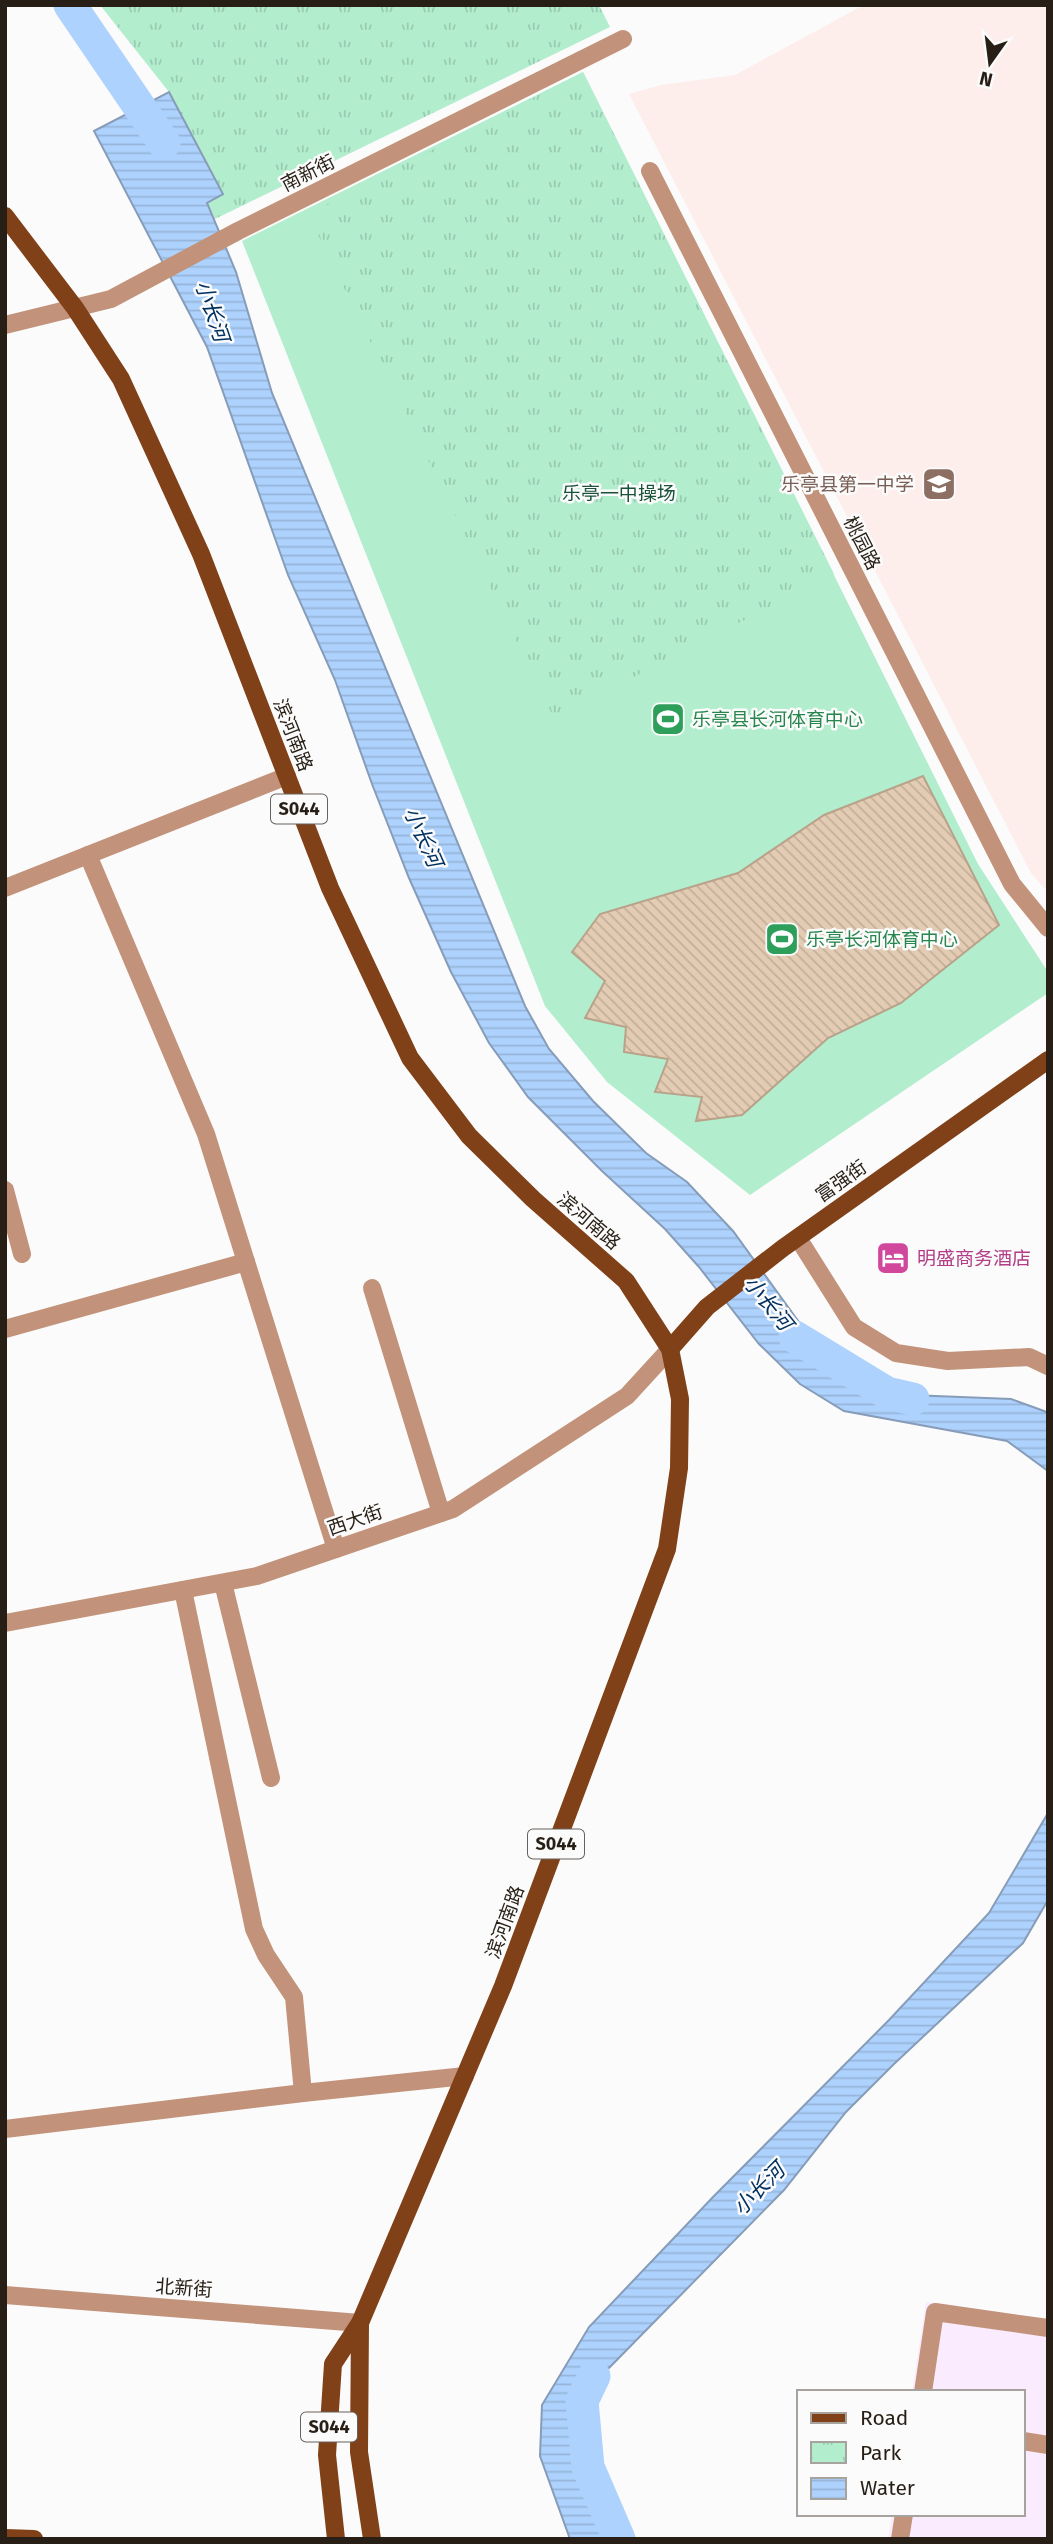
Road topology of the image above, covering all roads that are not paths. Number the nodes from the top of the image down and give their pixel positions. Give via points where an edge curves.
1 (623, 39) dead end
2 (650, 171) dead end
3 (5, 216) edge
4 (75, 308) junction
5 (5, 326) edge
6 (287, 776) junction
7 (88, 855) junction
8 (5, 888) edge
9 (1048, 928) edge
10 (1048, 1060) edge
11 (5, 1190) edge
12 (790, 1243) junction
13 (22, 1254) dead end
14 (246, 1262) junction
15 (372, 1288) dead end
16 (5, 1329) edge
17 (670, 1349) junction
18 (1048, 1366) edge
19 (441, 1513) junction
20 (336, 1549) junction
21 (223, 1583) junction
22 (183, 1590) junction
23 (5, 1623) edge
24 (271, 1778) dead end
25 (465, 2076) junction
26 (303, 2093) junction
27 (5, 2129) edge
28 (5, 2295) edge
29 (360, 2323) junction
30 (1048, 2328) edge
31 (923, 2390) edge
32 (1025, 2441) edge
33 (1048, 2445) edge
34 (904, 2516) edge
35 (5, 2538) edge
36 (34, 2539) edge
37 (336, 2539) edge
38 (372, 2539) edge
39 (900, 2539) edge

1 - 4 street, 南新街 via 111,299
2 - 9 street, 桃园路 via 1012,884
3 - 4 main road, 滨河南路 / S044
4 - 5 street, 南新街
4 - 6 main road, 滨河南路 / S044 via 121,379 195,542
6 - 7 street
6 - 17 main road, 滨河南路 / S044 via 330,888 410,1058 469,1136 626,1281
7 - 8 street
7 - 14 street via 206,1134
10 - 12 main road, 富强街
11 - 13 street
12 - 17 main road, 富强街 via 707,1307
12 - 18 street via 854,1327 896,1353 948,1361 1029,1357
14 - 16 street
14 - 20 street
15 - 19 street
17 - 19 street, 西大街 via 627,1396
17 - 25 main road, 滨河南路 / S044 via 680,1399 679,1468 667,1549
19 - 20 street, 西大街
20 - 21 street, 西大街
21 - 22 street, 西大街
21 - 24 street
22 - 23 street, 西大街
22 - 26 street via 254,1929 294,1997
25 - 26 street
25 - 29 main road, 滨河南路 / S044
26 - 27 street
28 - 29 street, 北新街
29 - 37 main road, 滨河南路 / S044 via 333,2364 327,2455
29 - 38 main road, 滨河南路 / S044 via 359,2452
30 - 31 street via 935,2312
32 - 33 street
34 - 39 street
35 - 36 main road

